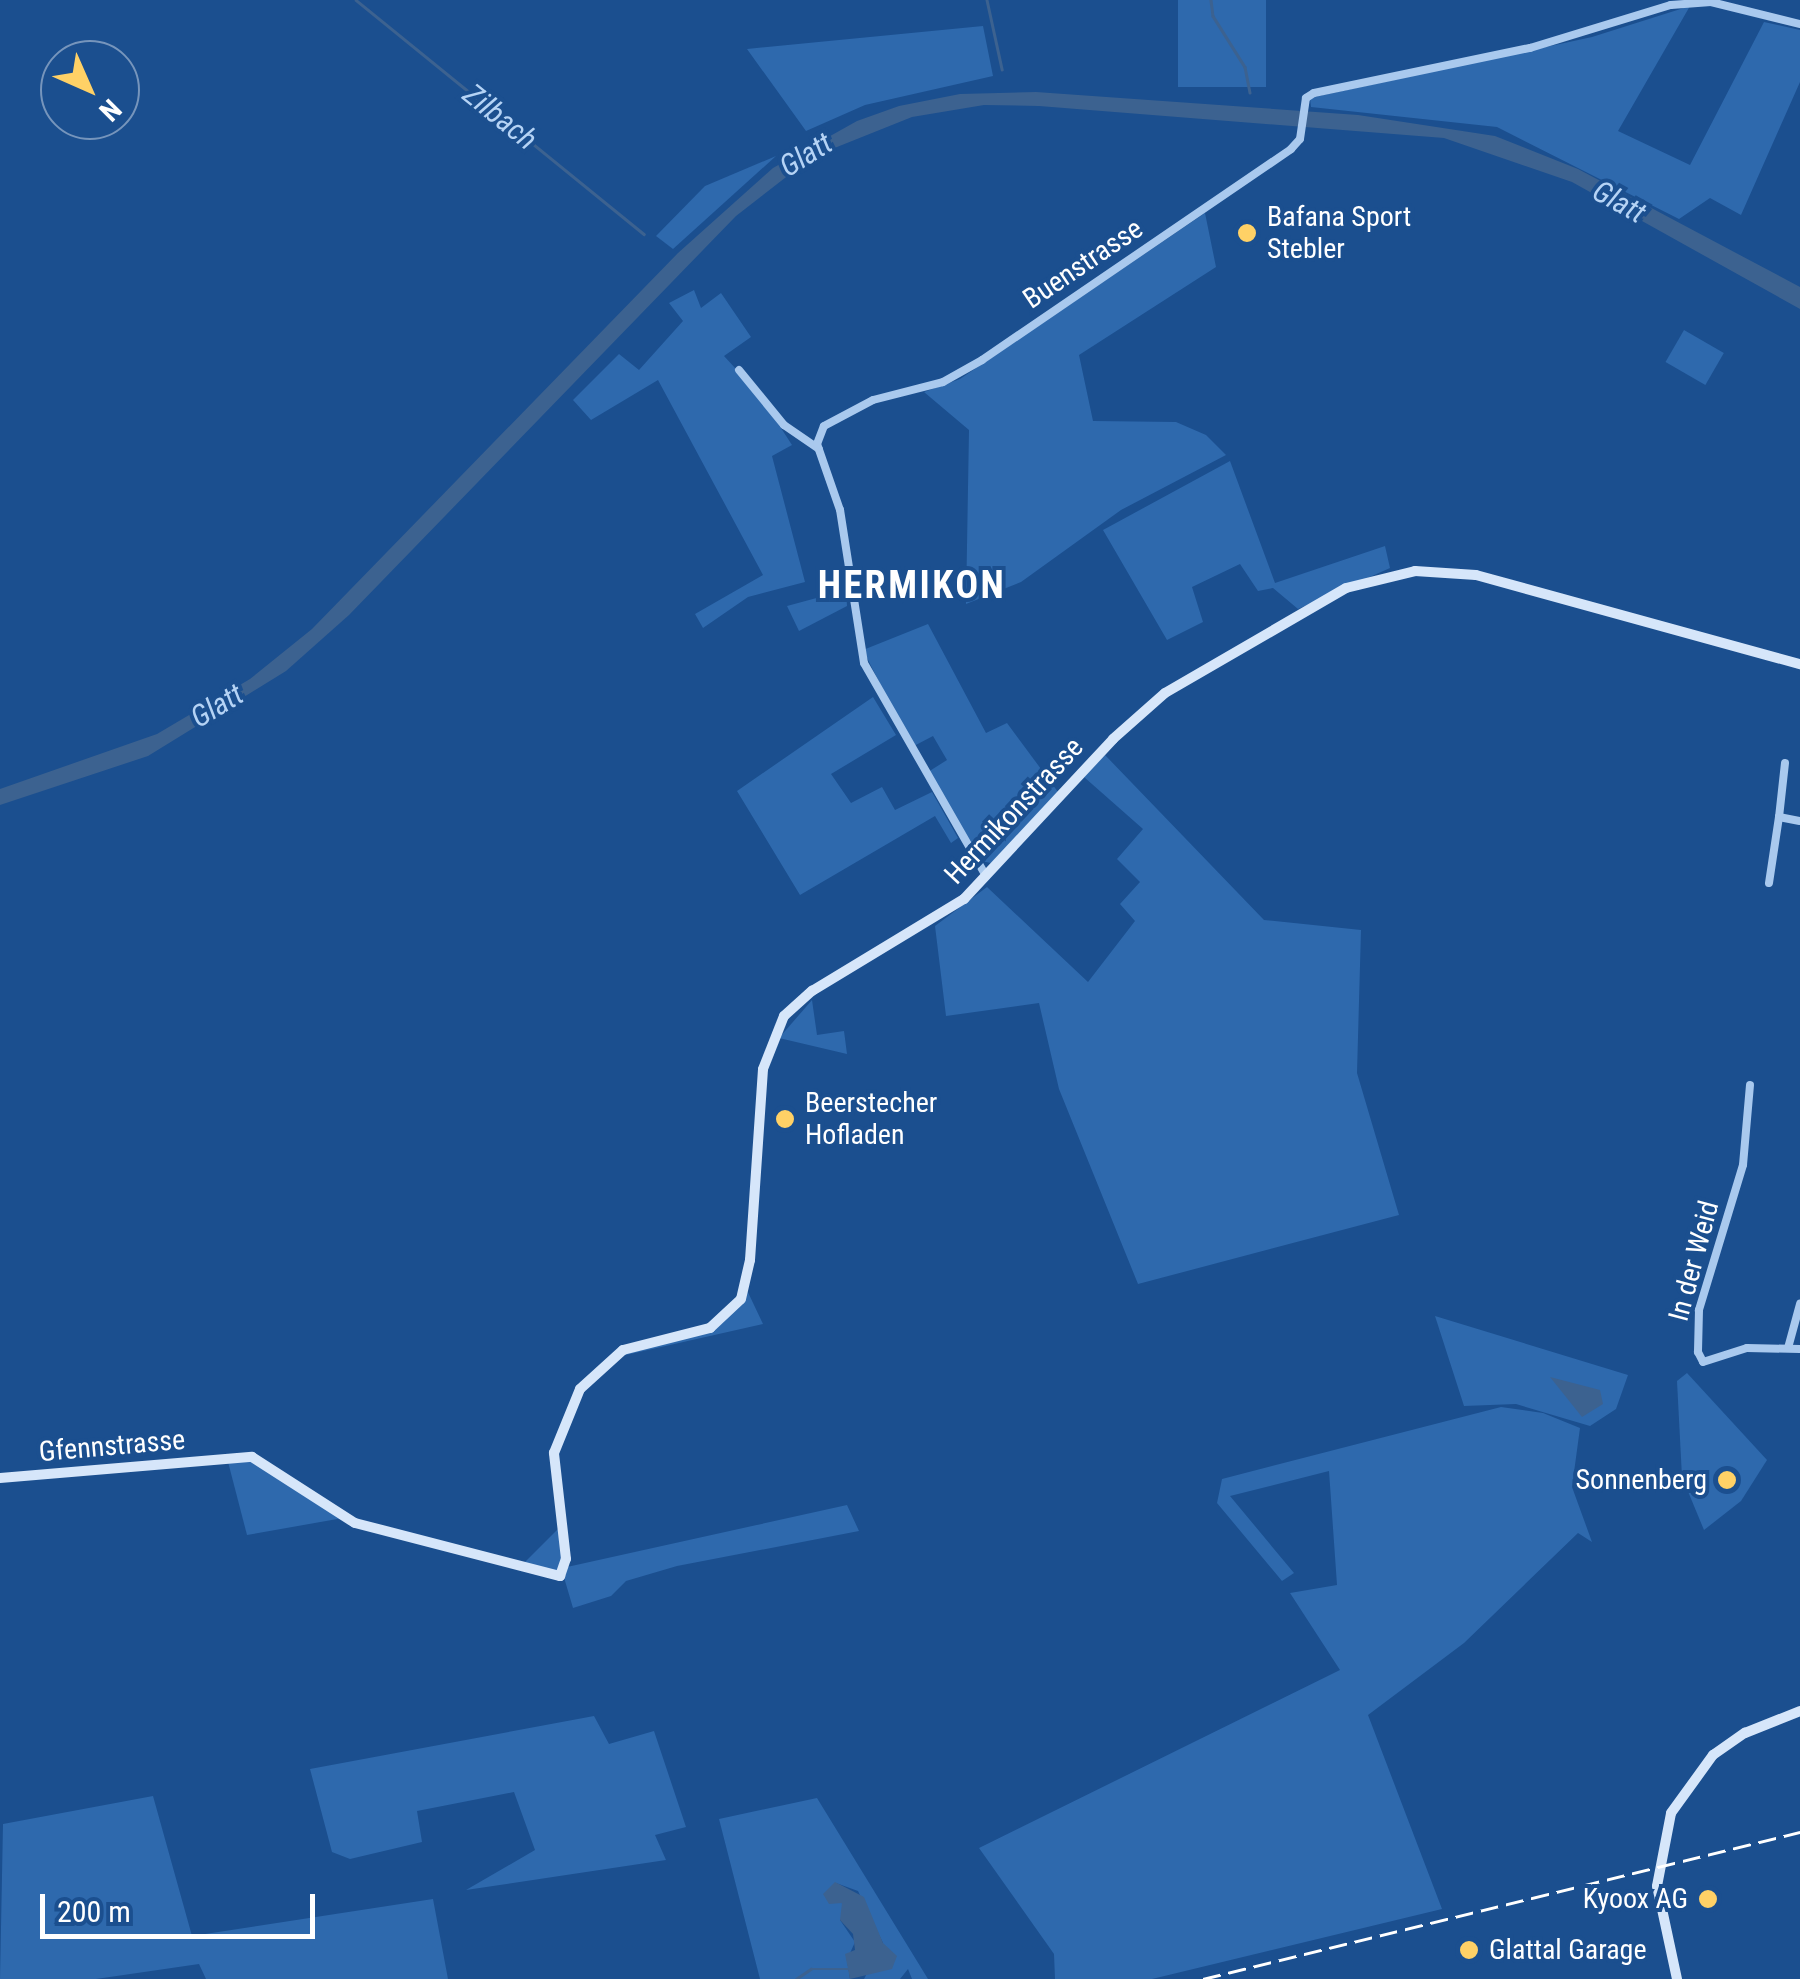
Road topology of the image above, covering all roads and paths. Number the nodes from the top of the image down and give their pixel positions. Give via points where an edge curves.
1 (1800, 24) edge
2 (740, 370) dead end
3 (818, 449) junction
4 (1800, 664) edge
5 (1786, 763) dead end
6 (1779, 817) junction
7 (1800, 821) edge
8 (986, 876) junction
9 (1769, 882) dead end
10 (1750, 1086) dead end
11 (1800, 1304) edge
12 (1788, 1348) junction
13 (1800, 1349) edge
14 (0, 1478) edge
15 (563, 1574) joint
16 (1800, 1711) edge
17 (1677, 1979) edge

1 - 3 street, Buenstrasse via 1711,2 1671,4 1530,48 1314,93 1290,149 970,368 828,422
2 - 3 street via 784,425
3 - 8 street via 840,510 854,624 869,677
4 - 8 street, Hermikonstrasse via 1476,575 1431,570 1381,576 1326,598 1165,693
5 - 6 street
6 - 7 street
6 - 9 street
8 - 15 street, Hermikonstrasse via 957,904 812,991 774,1031 763,1072 750,1260 741,1298 720,1323 624,1350 580,1389 554,1452
10 - 12 street, In der Weid via 1743,1164 1694,1333 1704,1362 1748,1348
11 - 12 street
12 - 13 street
14 - 15 street, Gfennstrasse via 262,1460 330,1510 369,1528
16 - 17 street via 1745,1733 1713,1755 1671,1812 1656,1886

